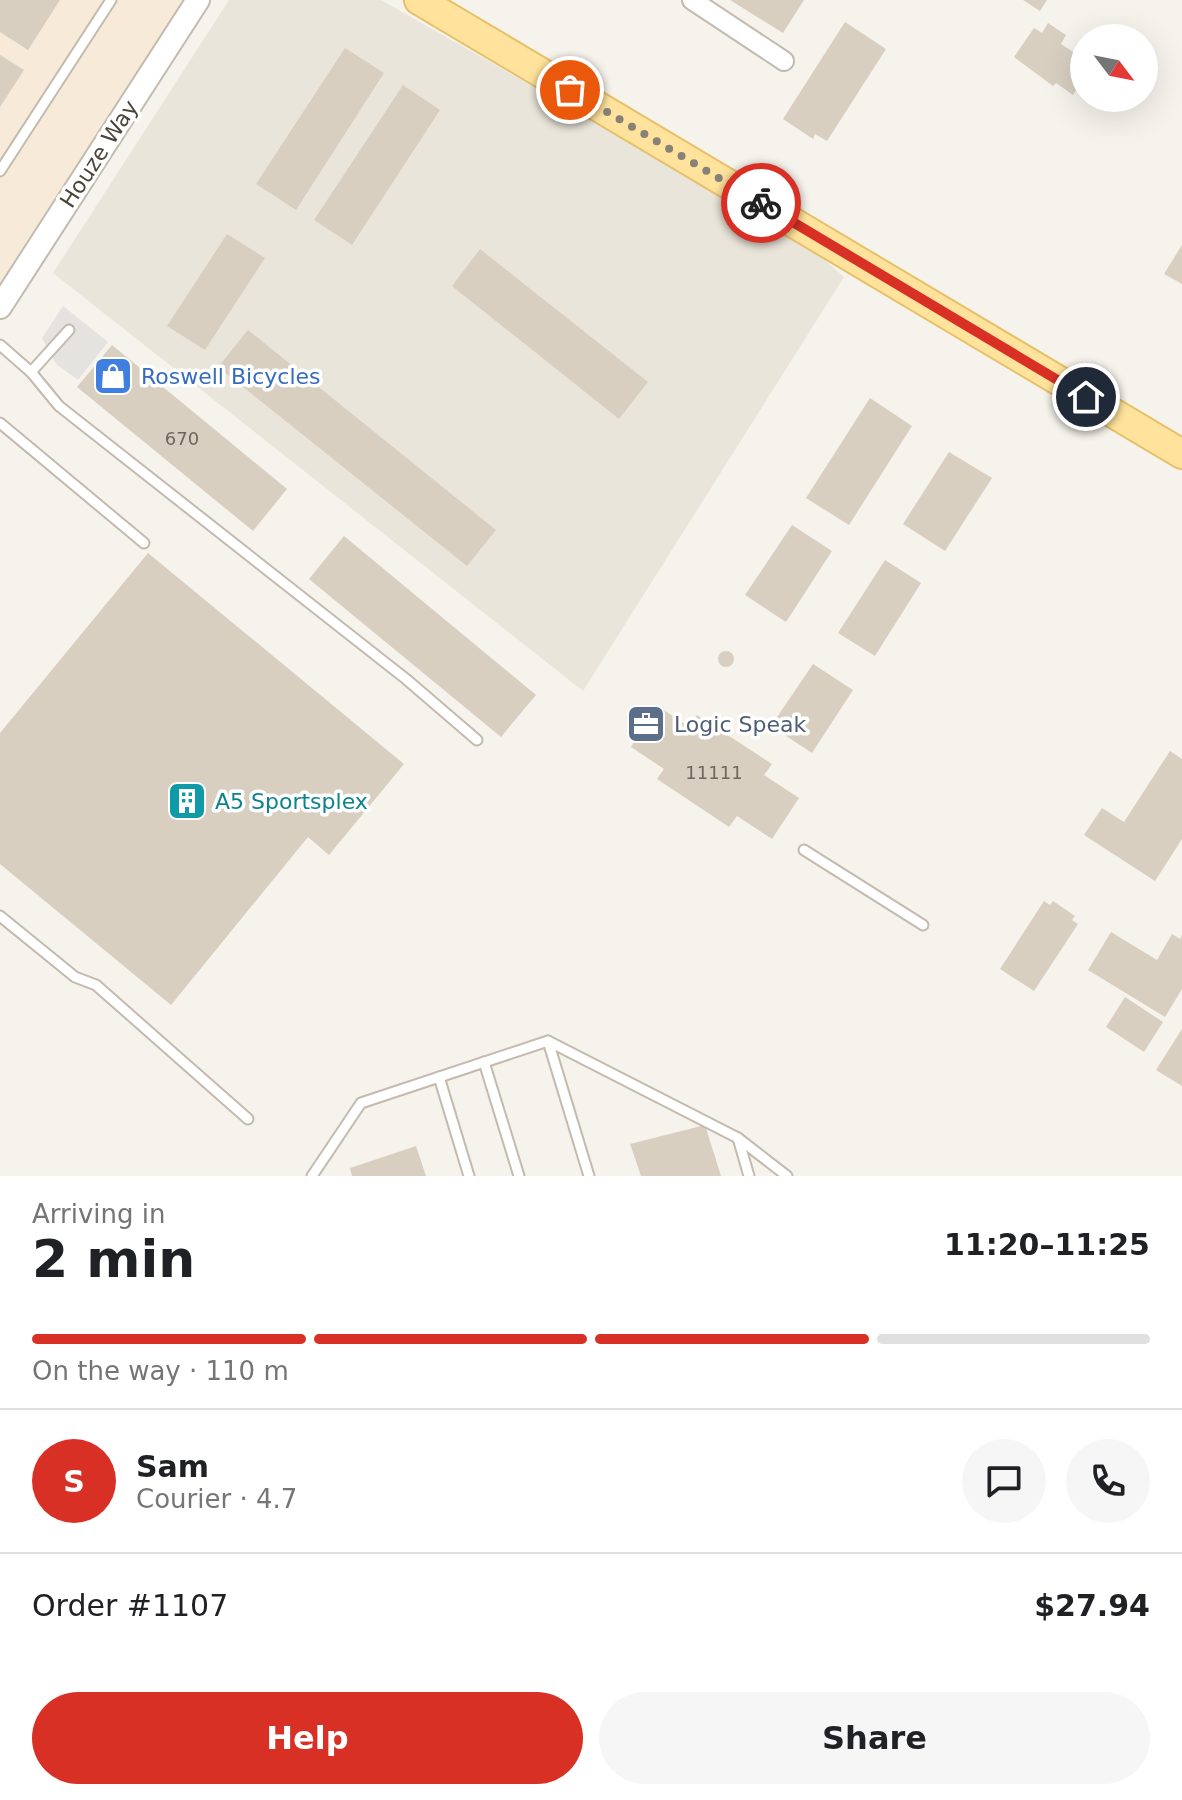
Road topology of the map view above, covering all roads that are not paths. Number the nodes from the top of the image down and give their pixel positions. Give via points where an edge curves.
1 (111, 0) edge
2 (198, 0) edge
3 (419, 0) edge
4 (692, 0) edge
5 (784, 61) dead end
6 (0, 171) edge
7 (0, 307) edge
8 (69, 330) dead end
9 (0, 345) edge
10 (31, 372) junction
11 (0, 423) edge
12 (1182, 454) edge
13 (144, 543) dead end
14 (477, 740) dead end
15 (804, 850) dead end
16 (0, 916) edge
17 (923, 925) dead end
18 (548, 1041) junction
19 (484, 1062) junction
20 (439, 1077) junction
21 (248, 1119) dead end
22 (738, 1138) junction
23 (312, 1176) edge
24 (469, 1176) edge
25 (519, 1176) edge
26 (589, 1176) edge
27 (749, 1176) edge
28 (787, 1176) edge

1 - 6 lane
2 - 7 street, Houze Way
3 - 12 main road
4 - 5 street
8 - 10 lane
9 - 10 lane
10 - 14 lane via 59,406
11 - 13 lane
15 - 17 lane
16 - 21 lane via 75,977 96,985
18 - 19 lane
18 - 22 lane
18 - 26 lane
19 - 20 lane
19 - 25 lane
20 - 23 lane via 361,1103
20 - 24 lane
22 - 27 lane
22 - 28 lane

